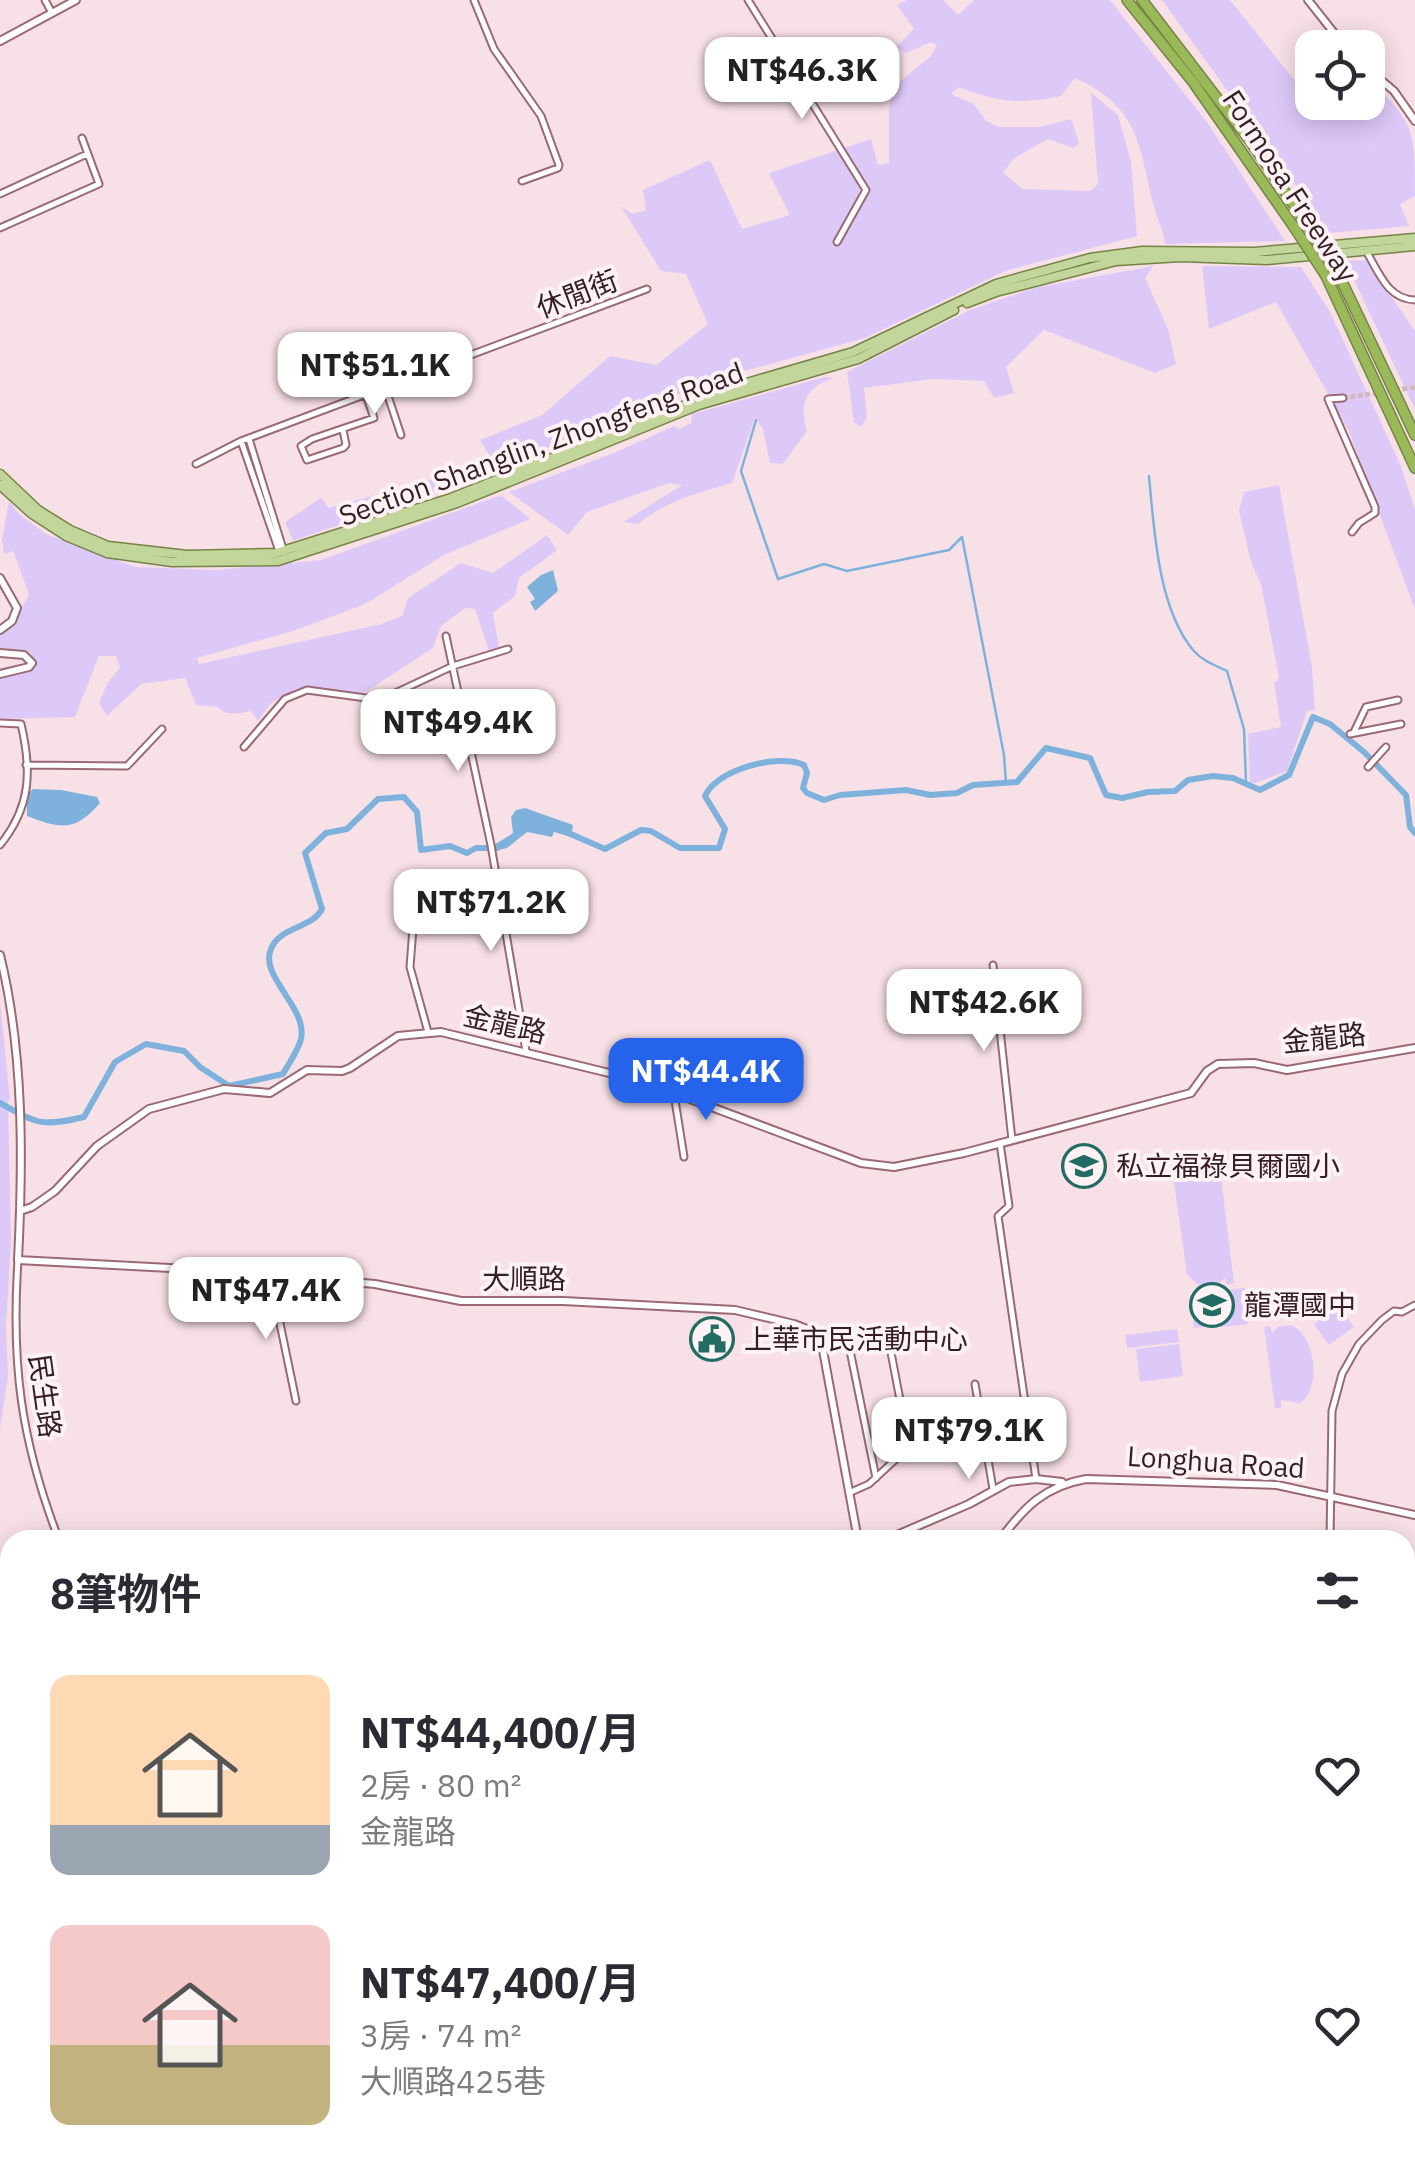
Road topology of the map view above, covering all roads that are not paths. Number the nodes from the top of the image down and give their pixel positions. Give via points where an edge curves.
1 (45, 0) edge
2 (76, 0) edge
3 (474, 0) edge
4 (748, 0) edge
5 (1127, 0) edge
6 (1142, 0) edge
7 (1308, 0) edge
8 (52, 13) junction
9 (1332, 30) edge
10 (0, 41) edge
11 (1385, 83) edge
12 (1415, 121) edge
13 (82, 138) dead end
14 (87, 154) junction
15 (522, 181) dead end
16 (0, 194) edge
17 (0, 228) edge
18 (1415, 238) edge
19 (837, 242) dead end
20 (1415, 246) edge
21 (1366, 251) junction
22 (647, 288) dead end
23 (1415, 300) edge
24 (385, 387) junction
25 (366, 394) junction
26 (1343, 398) dead end
27 (343, 430) junction
28 (401, 435) dead end
29 (1415, 436) edge
30 (249, 438) junction
31 (241, 441) junction
32 (196, 464) dead end
33 (1415, 468) edge
34 (0, 474) edge
35 (2, 487) edge
36 (1352, 532) dead end
37 (282, 554) junction
38 (0, 578) edge
39 (0, 630) edge
40 (446, 636) dead end
41 (508, 649) dead end
42 (0, 653) edge
43 (453, 666) junction
44 (0, 674) edge
45 (1398, 700) dead end
46 (0, 722) edge
47 (1401, 724) dead end
48 (162, 729) dead end
49 (244, 747) dead end
50 (1386, 747) dead end
51 (26, 765) junction
52 (1369, 767) dead end
53 (0, 845) edge
54 (418, 908) dead end
55 (0, 956) edge
56 (993, 965) dead end
57 (428, 1032) junction
58 (1415, 1048) edge
59 (526, 1051) junction
60 (674, 1091) junction
61 (1012, 1140) junction
62 (1000, 1143) junction
63 (684, 1158) dead end
64 (20, 1211) junction
65 (18, 1260) junction
66 (270, 1275) junction
67 (1415, 1305) edge
68 (846, 1331) dead end
69 (889, 1342) dead end
70 (976, 1384) dead end
71 (296, 1401) dead end
72 (876, 1478) junction
73 (1036, 1479) junction
74 (1064, 1482) junction
75 (993, 1489) junction
76 (851, 1492) junction
77 (1333, 1495) junction
78 (1415, 1515) edge
79 (55, 1530) edge
80 (857, 1530) edge
81 (908, 1530) edge
82 (1008, 1530) edge
83 (1331, 1530) edge

1 - 8 street
2 - 8 street
3 - 15 street via 494,49 540,116 558,165
4 - 19 street via 866,190
5 - 33 highway, Formosa Freeway, bridge via 1194,82 1326,276
6 - 29 highway, Formosa Freeway, bridge via 1307,224
7 - 9 street
8 - 10 street
11 - 12 street
13 - 14 street
14 - 16 street
14 - 17 street via 100,184
18 - 37 main road, Section Shanglin, Zhongfeng Road via 1254,252 1142,251 1016,278 853,352 722,390 451,498
20 - 21 main road, Section Shanglin, Zhongfeng Road
21 - 23 street via 1390,291
21 - 37 main road, Section Shanglin, Zhongfeng Road via 1267,260 1140,258 996,292 858,360 698,406 457,502
22 - 24 street, 休閒街
24 - 25 street, 休閒街
24 - 28 street
25 - 27 street via 374,418
25 - 30 street, 休閒街
26 - 36 street via 1328,399 1375,514
27 - 27 street via 301,446 307,460 343,448
30 - 31 street, 休閒街
30 - 37 street
31 - 32 street, 休閒街
31 - 37 street
34 - 35 main road, Section Shanglin, Zhongfeng Road
35 - 37 main road, Section Shanglin, Zhongfeng Road via 35,512 108,546 171,558
38 - 39 street via 17,608
40 - 43 street
41 - 43 street
42 - 44 street via 24,655 32,663
43 - 49 street via 393,694 366,698 307,690 285,699
43 - 59 street
45 - 47 street via 1366,707 1352,733
46 - 51 street via 21,724
48 - 51 street via 128,766
50 - 52 street
51 - 53 street via 21,816
54 - 57 street via 407,909 413,928 409,962
55 - 64 street, 民生路 via 21,1100
56 - 61 street
57 - 59 street, 金龍路
57 - 64 street, 金龍路 via 398,1036 342,1071 302,1072 270,1092 224,1088 149,1109 97,1146 49,1196
58 - 61 street, 金龍路 via 1287,1070 1218,1064 1191,1093
59 - 60 street, 金龍路
60 - 62 street, 金龍路 via 881,1166
60 - 63 street
61 - 62 street, 金龍路
62 - 73 street via 1009,1206 998,1216
64 - 65 street, 民生路
65 - 66 street, 大順路
65 - 79 street, 民生路 via 16,1371 35,1478
66 - 71 street
66 - 76 street, 大順路 via 375,1284 461,1302 716,1309 794,1324 820,1334
67 - 77 street via 1382,1320 1342,1374 1332,1411
68 - 72 street
69 - 72 street via 909,1446
70 - 75 street
72 - 76 street
73 - 74 street, Longhua Road
73 - 75 street, Longhua Road
74 - 77 street, Longhua Road via 1245,1482
74 - 82 street via 1028,1504
75 - 81 street, Longhua Road
76 - 80 street, 大順路
77 - 78 street, Longhua Road
77 - 83 street

